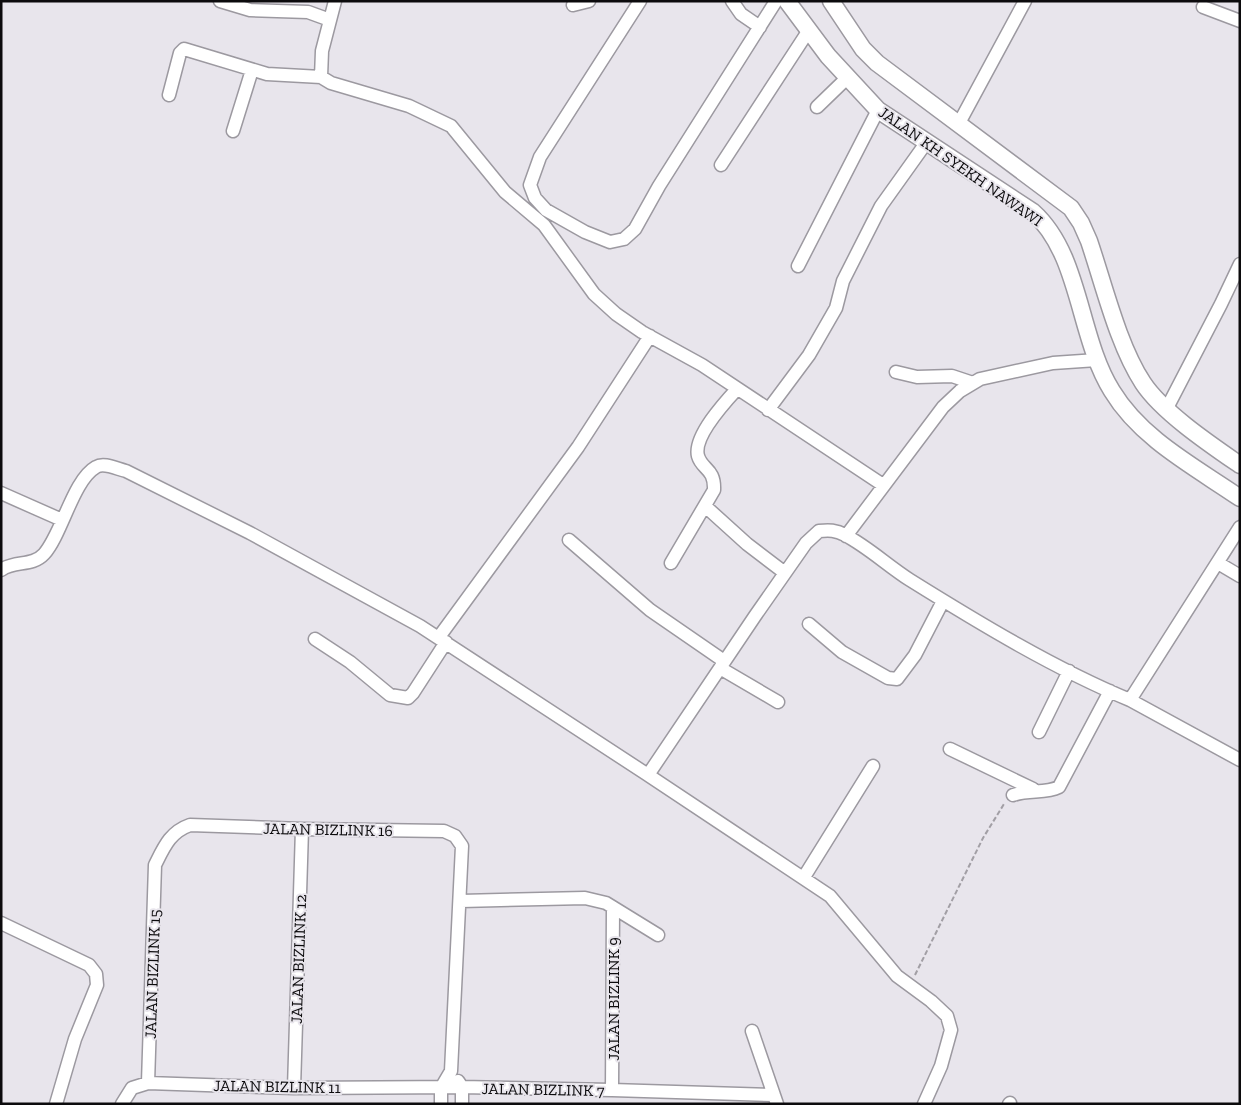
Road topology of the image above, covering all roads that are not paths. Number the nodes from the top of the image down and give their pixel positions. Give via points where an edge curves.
1 (220, 1) edge
2 (335, 1) edge
3 (589, 1) edge
4 (640, 1) edge
5 (732, 1) edge
6 (776, 1) edge
7 (787, 1) edge
8 (831, 1) edge
9 (1025, 1) edge
10 (573, 5) dead end
11 (1203, 7) dead end
12 (330, 20) junction
13 (1240, 21) edge
14 (760, 27) junction
15 (810, 30) junction
16 (252, 70) junction
17 (321, 78) junction
18 (847, 78) junction
19 (169, 96) dead end
20 (817, 107) dead end
21 (878, 110) junction
22 (958, 125) junction
23 (233, 131) dead end
24 (926, 143) junction
25 (721, 165) dead end
26 (1240, 264) edge
27 (798, 266) dead end
28 (1234, 294) edge
29 (650, 336) junction
30 (1097, 360) junction
31 (896, 372) dead end
32 (973, 383) junction
33 (737, 388) junction
34 (1166, 408) junction
35 (768, 410) junction
36 (1240, 465) edge
37 (882, 485) junction
38 (1, 493) edge
39 (1240, 498) edge
40 (705, 506) junction
41 (62, 520) junction
42 (1240, 527) edge
43 (846, 536) junction
44 (570, 540) dead end
45 (671, 563) dead end
46 (1218, 563) junction
47 (1, 570) edge
48 (785, 573) junction
49 (1240, 576) edge
50 (943, 601) junction
51 (808, 624) dead end
52 (315, 639) dead end
53 (443, 640) junction
54 (722, 665) junction
55 (1069, 671) junction
56 (1110, 691) junction
57 (1130, 700) junction
58 (778, 702) dead end
59 (1039, 732) dead end
60 (950, 749) dead end
61 (1240, 760) edge
62 (873, 766) dead end
63 (648, 774) junction
64 (1036, 791) junction
65 (1013, 795) road end
66 (302, 829) junction
67 (155, 866) joint
68 (804, 877) junction
69 (461, 900) junction
70 (613, 908) junction
71 (1, 923) edge
72 (658, 935) dead end
73 (752, 1031) dead end
74 (451, 1071) junction
75 (148, 1083) junction
76 (462, 1087) junction
77 (294, 1088) junction
78 (441, 1088) junction
79 (612, 1090) junction
80 (776, 1099) edge
81 (56, 1104) edge
82 (122, 1104) edge
83 (441, 1104) edge
84 (462, 1104) edge
85 (924, 1104) edge

1 - 12 street via 250,10 308,12
2 - 12 street
3 - 10 street
4 - 14 street via 540,157 530,185 535,198 546,210 584,232 610,242 624,239 635,229
5 - 14 street via 741,14
6 - 14 street
7 - 15 main road, JALAN KH SYEKH NAWAWI
8 - 22 main road, JALAN KH SYEKH NAWAWI via 862,49
9 - 22 street
11 - 13 street
12 - 17 street via 322,51
15 - 18 main road, JALAN KH SYEKH NAWAWI
15 - 25 street
16 - 17 street
16 - 19 street via 184,49 180,53
16 - 23 street
17 - 29 street via 409,106 451,126 506,192 544,225 594,294 616,314
18 - 20 street
18 - 21 main road, JALAN KH SYEKH NAWAWI
21 - 24 main road, JALAN KH SYEKH NAWAWI
21 - 27 street
22 - 34 main road, JALAN KH SYEKH NAWAWI via 1071,208 1089,241 1128,356 1144,385
24 - 30 main road, JALAN KH SYEKH NAWAWI via 1033,212 1046,224 1062,254
24 - 35 street via 882,206 843,281 836,308 809,356
26 - 28 street
28 - 34 street
29 - 33 street
29 - 53 street via 578,447
30 - 32 street via 1053,363
30 - 39 main road, JALAN KH SYEKH NAWAWI via 1112,391 1132,419 1166,447
31 - 32 street via 917,377 952,376
32 - 37 street via 943,407
33 - 35 street
33 - 40 street via 703,433 698,447 698,456 715,478 714,490
34 - 36 main road, JALAN KH SYEKH NAWAWI
35 - 37 street
37 - 43 street
38 - 41 street
40 - 45 street
40 - 48 street
41 - 47 street via 45,553 37,560
41 - 53 street via 85,477 97,466 126,471 250,533
42 - 46 street
43 - 48 street via 834,530 819,531 806,543
43 - 50 street
44 - 54 street via 650,610
46 - 49 street
46 - 57 street
48 - 54 street
50 - 51 street via 915,655 897,678 888,678 842,652
50 - 55 street
52 - 53 street via 350,662 390,695 403,698 412,693
53 - 63 street
54 - 58 street
54 - 63 street
55 - 56 street
55 - 59 street
56 - 57 street
56 - 64 street via 1064,782 1052,790
57 - 61 street
60 - 64 street
62 - 68 street
63 - 68 street
64 - 65 street
66 - 67 street, JALAN BIZLINK 16 via 190,824 178,829
66 - 69 street, JALAN BIZLINK 16 via 444,830 462,846
66 - 77 street, JALAN BIZLINK 12
67 - 75 street, JALAN BIZLINK 15
68 - 85 street via 830,896 885,964 947,1016 951,1030 941,1066
69 - 70 street via 585,898
69 - 74 street, JALAN BIZLINK 16
70 - 72 street
70 - 79 street, JALAN BIZLINK 9
71 - 81 street via 89,965 96,974 97,985 75,1039
73 - 80 street
74 - 76 street
74 - 78 street
75 - 77 street, JALAN BIZLINK 11
75 - 82 street via 132,1088
76 - 78 street, JALAN BIZLINK 7
76 - 79 street, JALAN BIZLINK 7
76 - 84 street
77 - 78 street, JALAN BIZLINK 11
78 - 83 street
79 - 80 street, JALAN BIZLINK 7

